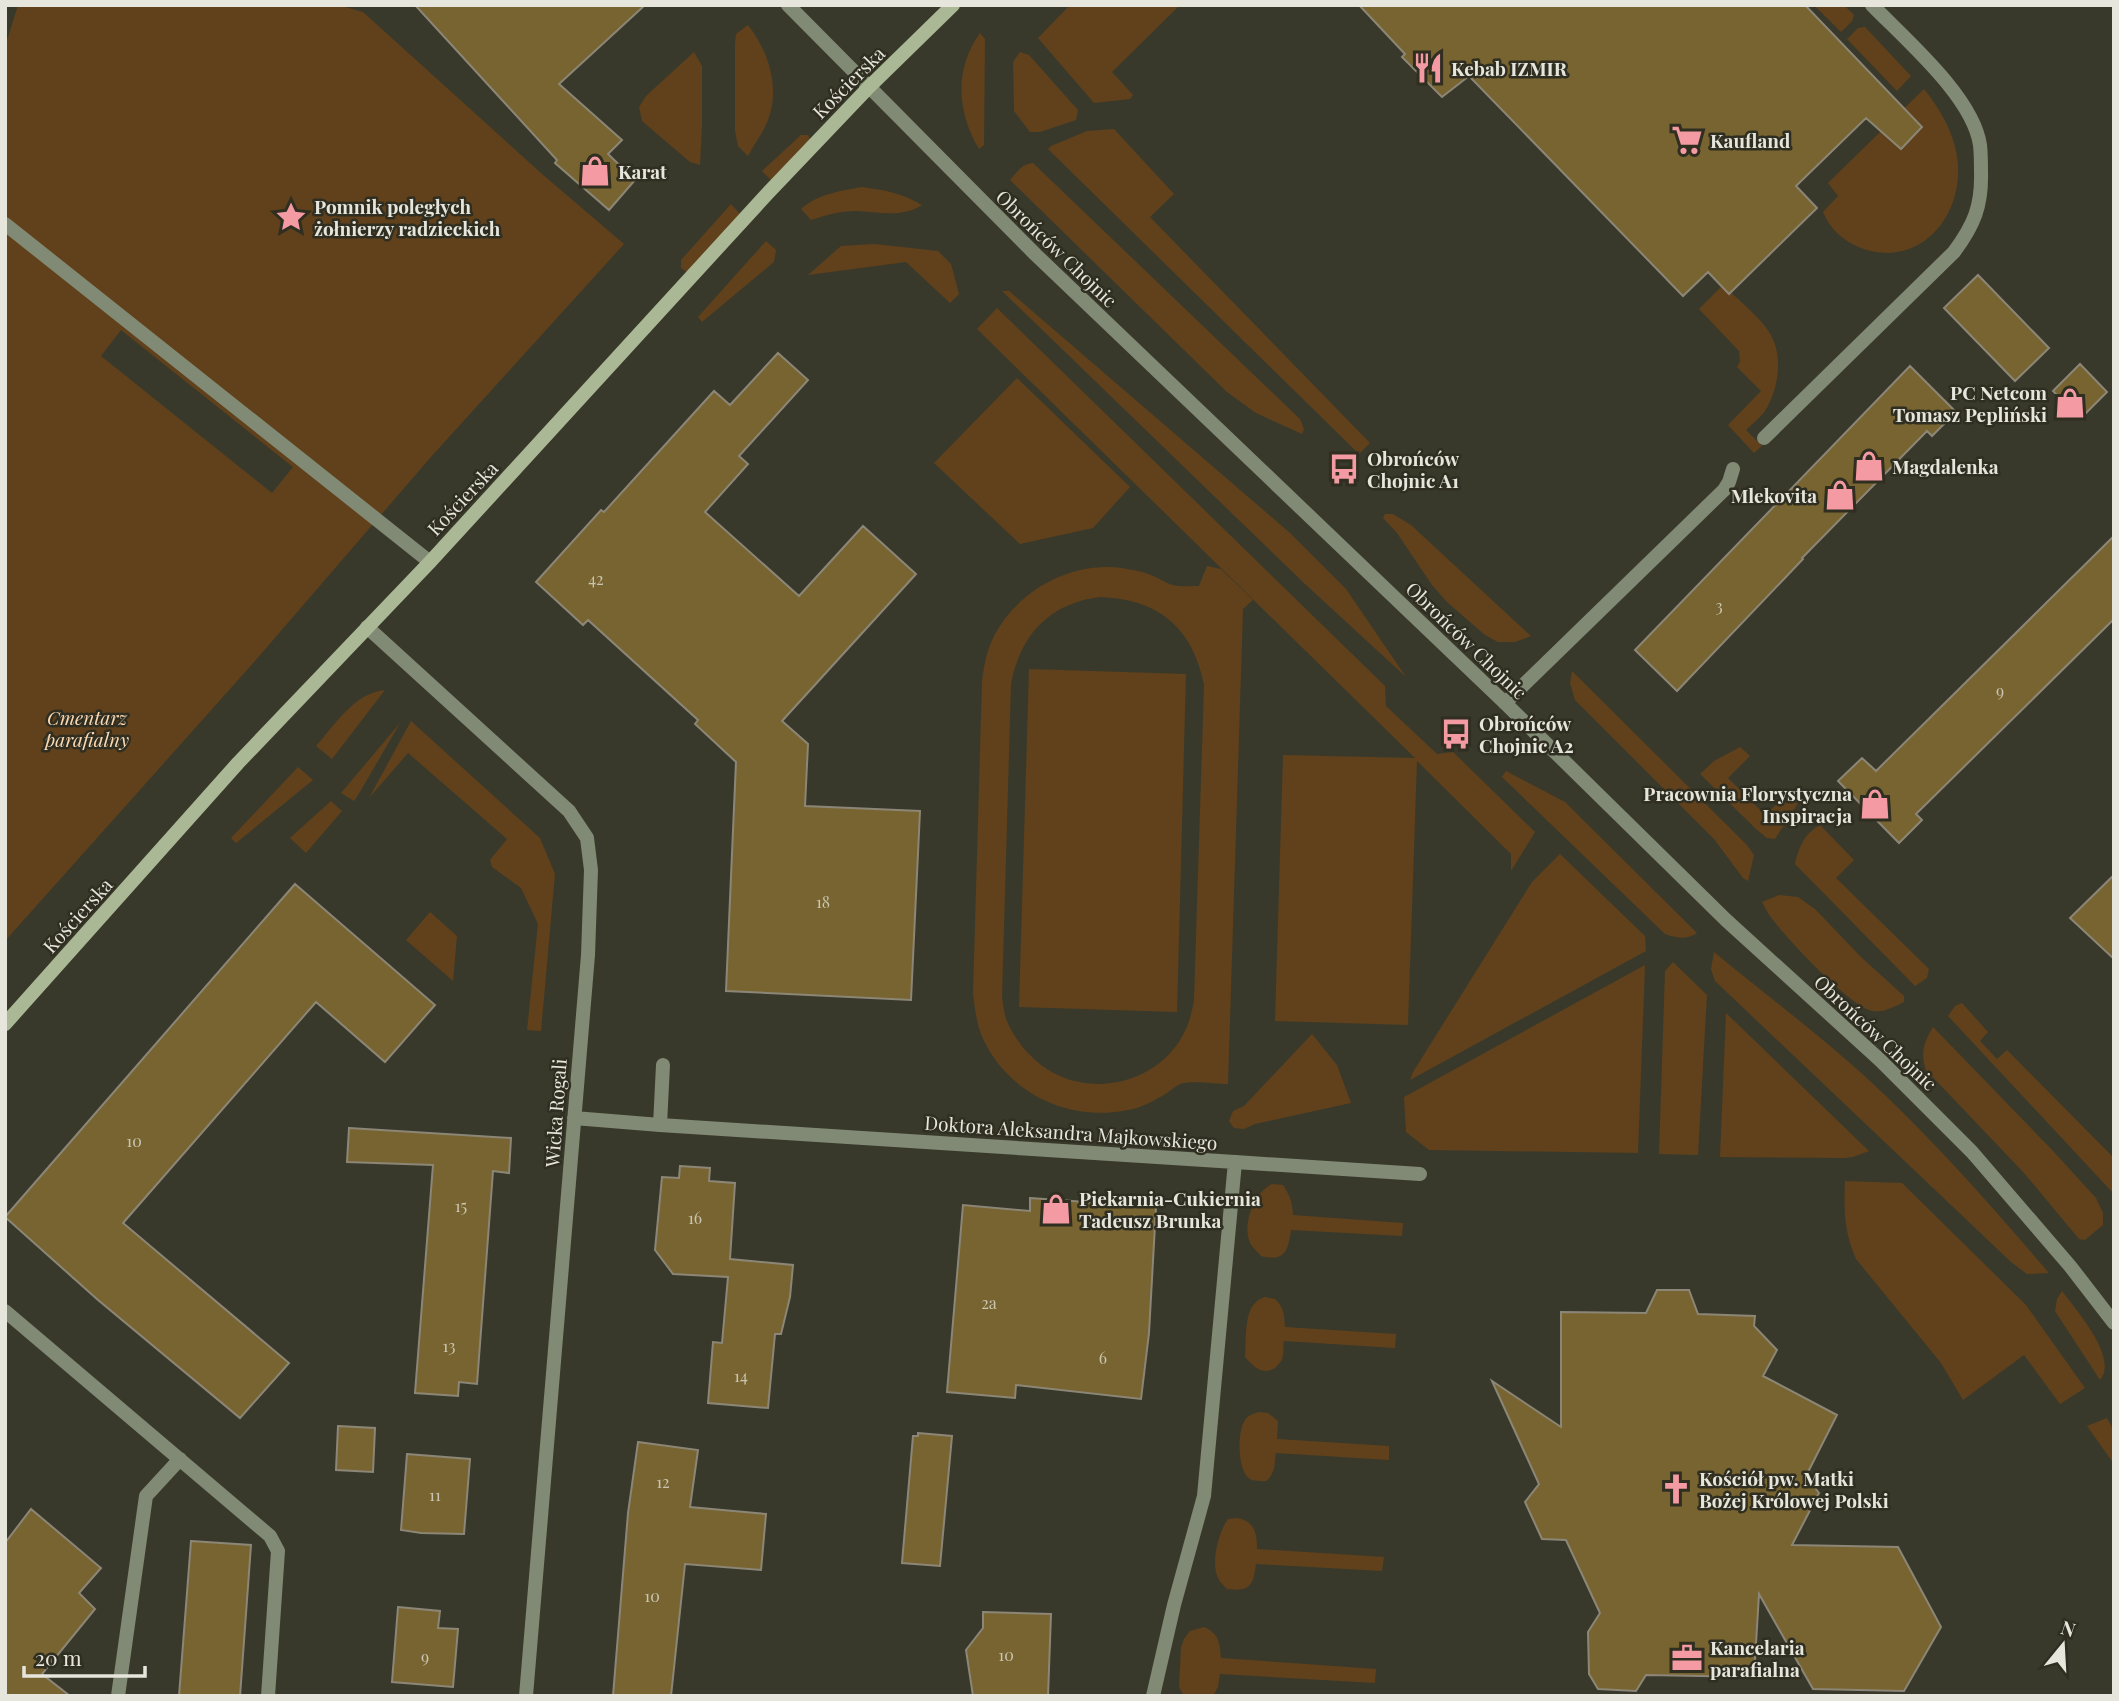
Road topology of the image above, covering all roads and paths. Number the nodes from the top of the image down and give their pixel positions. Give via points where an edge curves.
1 (788, 5) edge
2 (953, 5) edge
3 (1872, 5) edge
4 (869, 87) junction
5 (5, 223) edge
6 (1764, 438) dead end
7 (1733, 469) dead end
8 (430, 562) junction
9 (367, 627) junction
10 (1505, 703) junction
11 (5, 1024) edge
12 (663, 1065) dead end
13 (574, 1118) junction
14 (660, 1125) junction
15 (1235, 1162) junction
16 (1420, 1174) dead end
17 (5, 1311) edge
18 (2114, 1323) edge
19 (180, 1460) junction
20 (118, 1696) edge
21 (268, 1696) edge
22 (526, 1696) edge
23 (1153, 1696) edge

1 - 4 street, Obrońców Chojnic
2 - 4 main road, Kościerska
3 - 6 street via 1953,89 1973,124 1980,145 1978,213 1954,252
4 - 8 main road, Kościerska
4 - 10 street, Obrońców Chojnic via 1036,255
5 - 8 street
7 - 10 street via 1724,490
8 - 9 main road, Kościerska
9 - 11 main road, Kościerska via 238,763
9 - 13 street, Wicka Rogali via 569,811 587,838 591,901
10 - 18 street, Obrońców Chojnic via 1963,1143
12 - 14 street
13 - 14 street, Doktora Aleksandra Majkowskiego
13 - 22 street, Wicka Rogali
14 - 15 street, Doktora Aleksandra Majkowskiego
15 - 16 street
15 - 23 street, Doktora Aleksandra Majkowskiego via 1205,1496
17 - 19 street
19 - 20 street via 145,1496
19 - 21 street via 271,1535 278,1551

